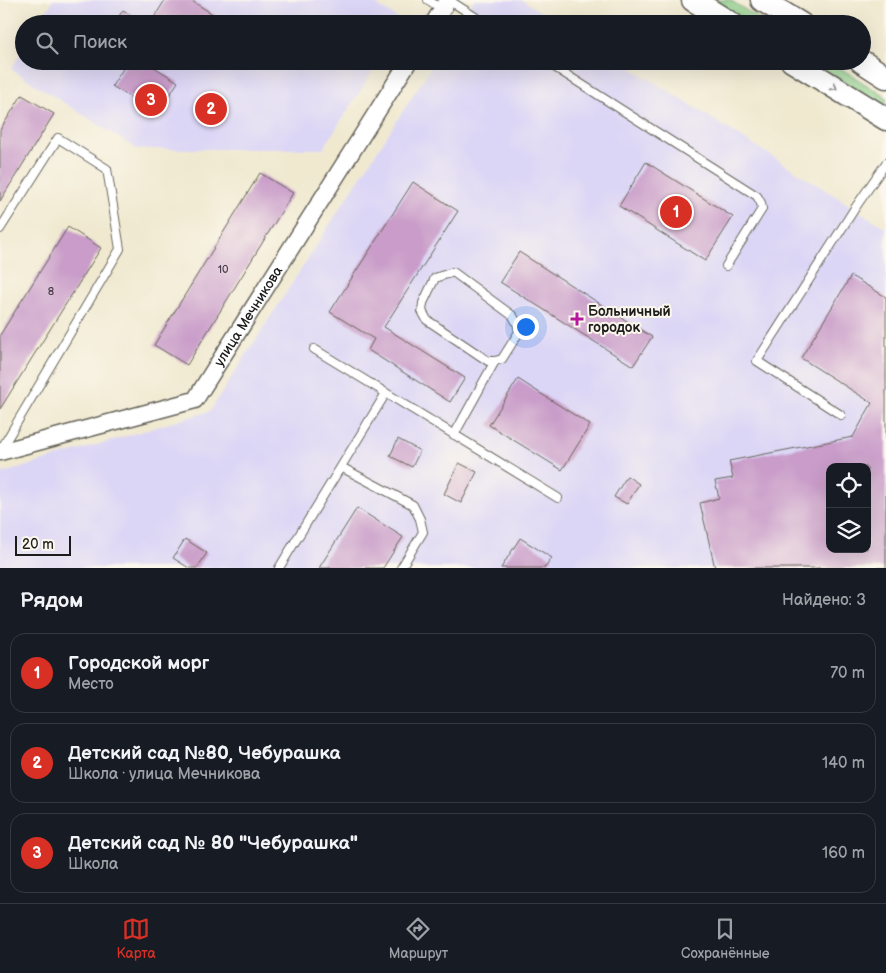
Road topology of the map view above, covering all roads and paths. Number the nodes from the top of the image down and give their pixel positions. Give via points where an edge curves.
1 (694, 0) edge
2 (762, 0) edge
3 (442, 2) edge
4 (437, 15) edge
5 (468, 15) edge
6 (718, 15) edge
7 (786, 15) edge
8 (871, 67) edge
9 (403, 70) edge
10 (559, 70) edge
11 (807, 70) edge
12 (886, 77) edge
13 (886, 119) edge
14 (886, 163) edge
15 (0, 229) edge
16 (726, 266) dead end
17 (314, 349) dead end
18 (495, 360) junction
19 (386, 393) junction
20 (841, 415) dead end
21 (454, 434) junction
22 (0, 452) edge
23 (341, 467) junction
24 (558, 498) dead end
25 (279, 568) edge
26 (401, 568) edge

1 - 6 street
2 - 7 street
3 - 4 street
3 - 5 lane
8 - 12 street
9 - 22 street, улица Мечникова via 196,400
10 - 16 lane via 757,196 762,209
11 -> 13 street
14 - 20 lane via 757,361
15 - 22 lane via 58,138 107,169 120,249
17 - 19 lane
18 - 18 lane via 488,360 427,320 422,311 423,303 435,278 453,272 513,316 519,332 502,359
18 - 21 lane
19 - 21 lane
19 - 23 lane
21 - 24 lane
23 - 25 lane
23 - 26 lane via 413,505 423,532

